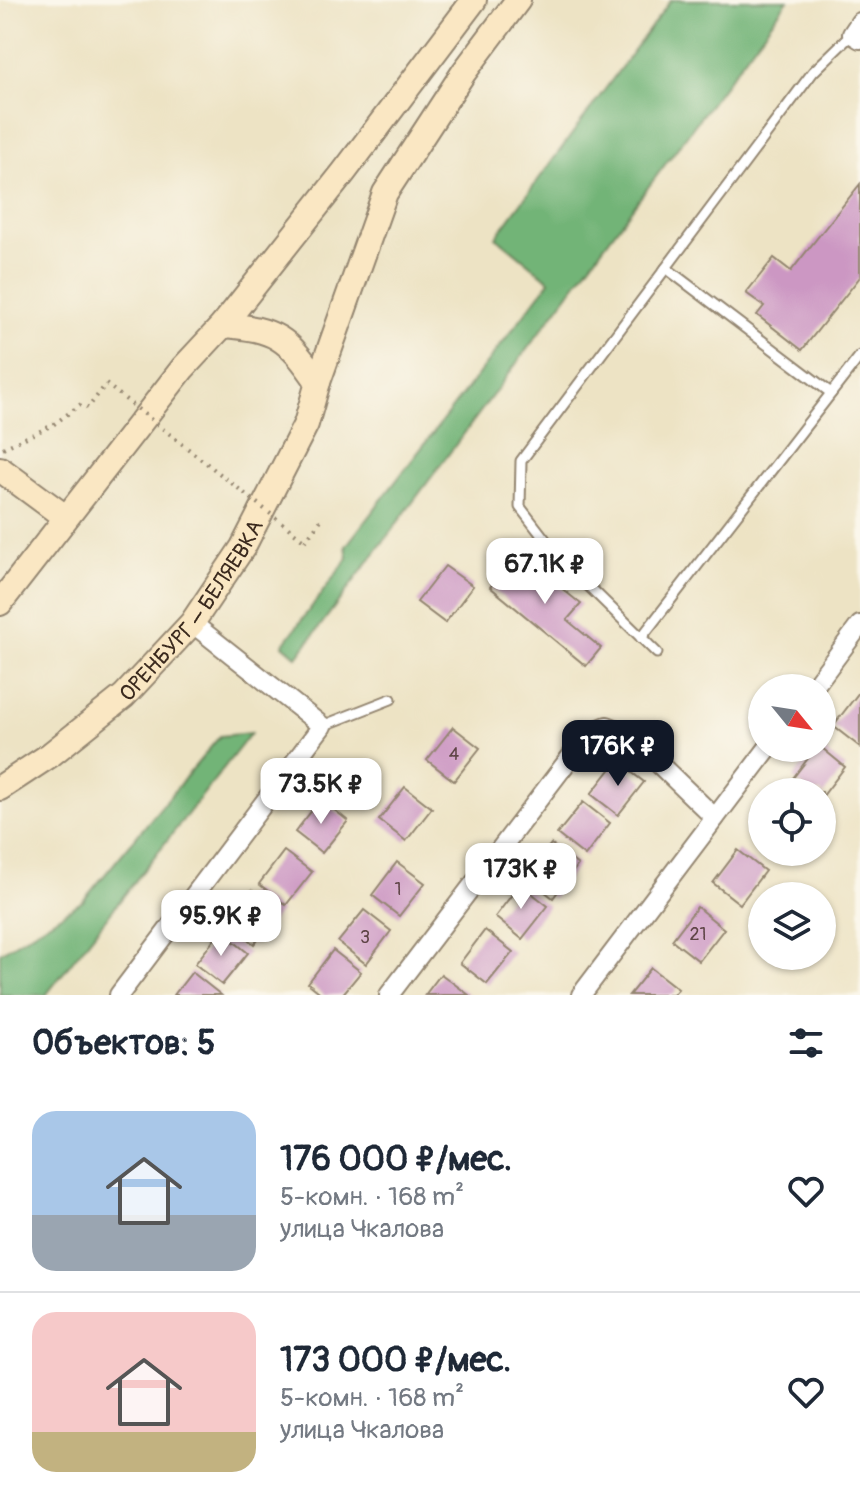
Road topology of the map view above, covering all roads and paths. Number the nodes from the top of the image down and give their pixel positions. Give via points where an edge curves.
1 (474, 0) edge
2 (518, 0) edge
3 (857, 32) edge
4 (666, 268) junction
5 (223, 325) junction
6 (860, 356) edge
7 (318, 382) junction
8 (831, 393) junction
9 (0, 449) edge
10 (0, 469) edge
11 (65, 517) junction
12 (321, 520) dead end
13 (0, 603) edge
14 (192, 623) junction
15 (860, 625) edge
16 (641, 638) junction
17 (657, 653) dead end
18 (823, 674) edge
19 (391, 699) dead end
20 (322, 726) junction
21 (757, 762) edge
22 (1, 788) edge
23 (715, 818) junction
24 (119, 995) edge
25 (389, 995) edge
26 (581, 995) edge

1 - 5 main road
2 - 7 main road, ОРЕНБУРГ – БЕЛЯЕВКА via 385,193
3 - 4 lane via 813,72
4 - 8 lane
4 - 16 lane via 521,461 520,507 557,555
5 - 7 main road via 273,334 297,350
5 - 11 main road
6 - 8 lane
7 - 14 main road, ОРЕНБУРГ – БЕЛЯЕВКА via 306,424 243,547
8 - 16 lane
9 - 12 path, bridge via 53,425 81,404 88,408 106,384 305,541
10 - 11 main road
11 - 13 main road
14 - 20 street
14 - 22 main road, ОРЕНБУРГ – БЕЛЯЕВКА via 124,696
15 - 18 street
16 - 17 lane
19 - 20 lane
20 - 24 street
21 - 23 street
23 - 25 street via 628,734 607,726 589,733
23 - 26 street

